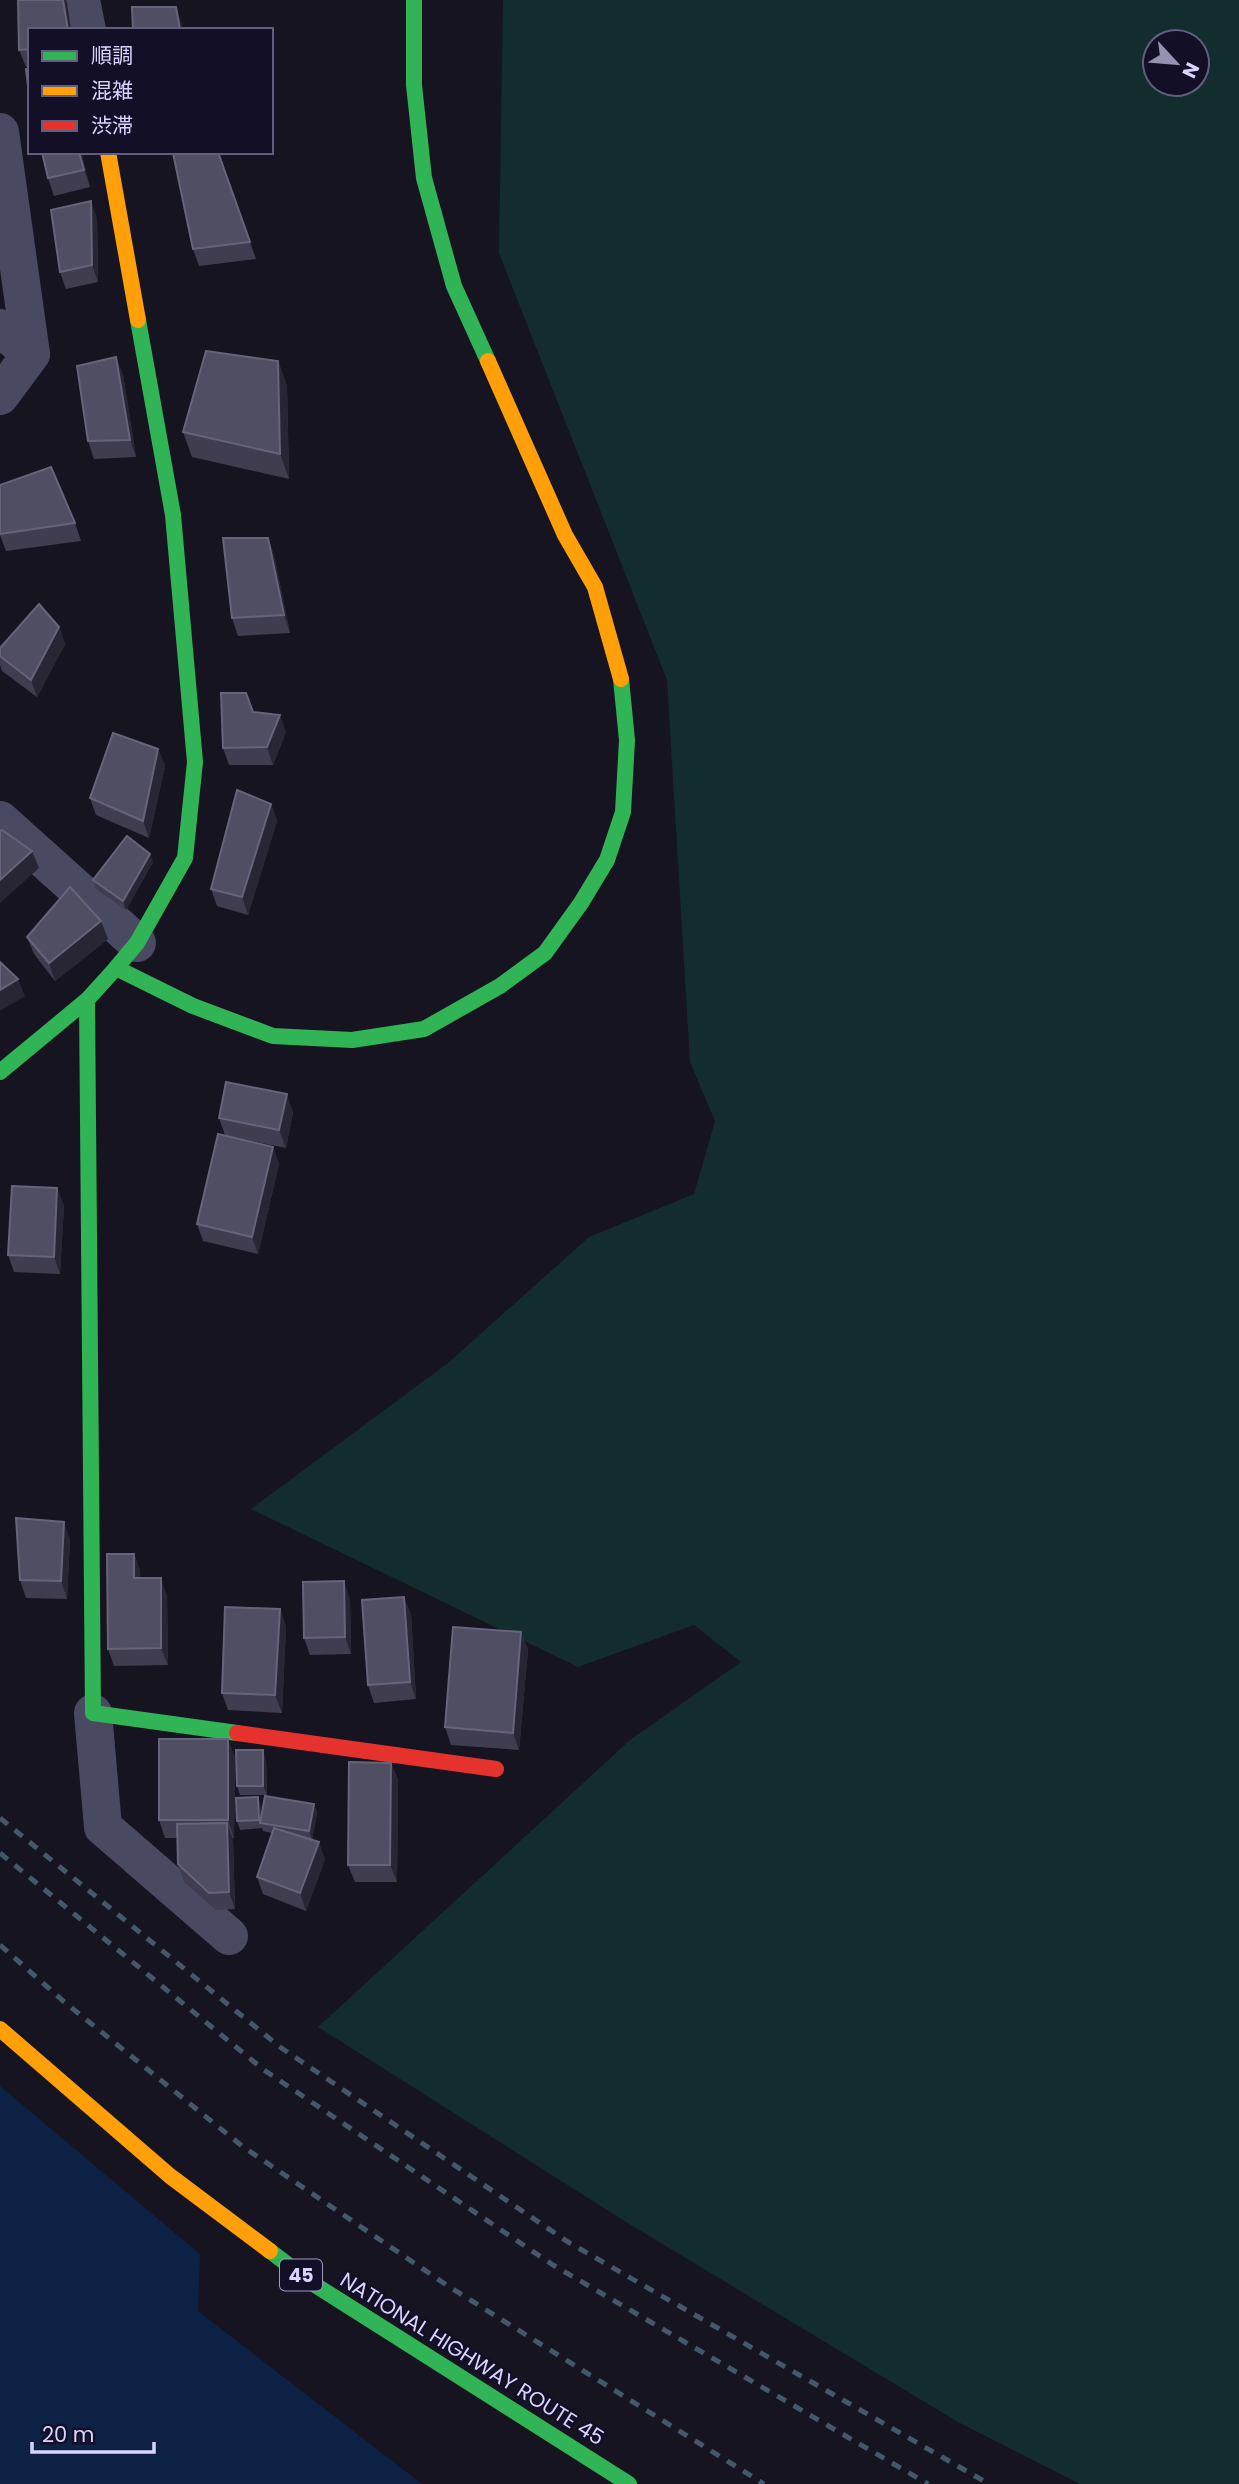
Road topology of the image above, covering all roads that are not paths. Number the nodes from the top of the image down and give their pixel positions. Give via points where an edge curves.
1 (81, 0) edge
2 (414, 0) edge
3 (87, 28) edge
4 (0, 132) edge
5 (108, 154) edge
6 (0, 328) edge
7 (31, 354) junction
8 (0, 396) edge
9 (0, 820) edge
10 (127, 955) junction
11 (87, 1000) junction
12 (0, 1072) edge
13 (93, 1713) junction
14 (496, 1769) dead end
15 (229, 1936) dead end
16 (0, 2029) edge
17 (629, 2484) edge

1 - 3 street
2 - 10 main road via 414,85 425,178 454,286 565,535 595,587 621,679 627,740 623,812 607,860 545,953 500,986 424,1029 352,1040 273,1036 193,1006
4 - 7 street
5 - 10 main road via 173,515 195,762 185,858
6 - 7 street
7 - 8 street
9 - 10 street
10 - 11 main road
11 - 12 main road
11 - 13 main road
13 - 14 main road
13 - 15 street via 103,1828
16 - 17 main road, NATIONAL HIGHWAY ROUTE 45 / 45 via 170,2176 312,2283

